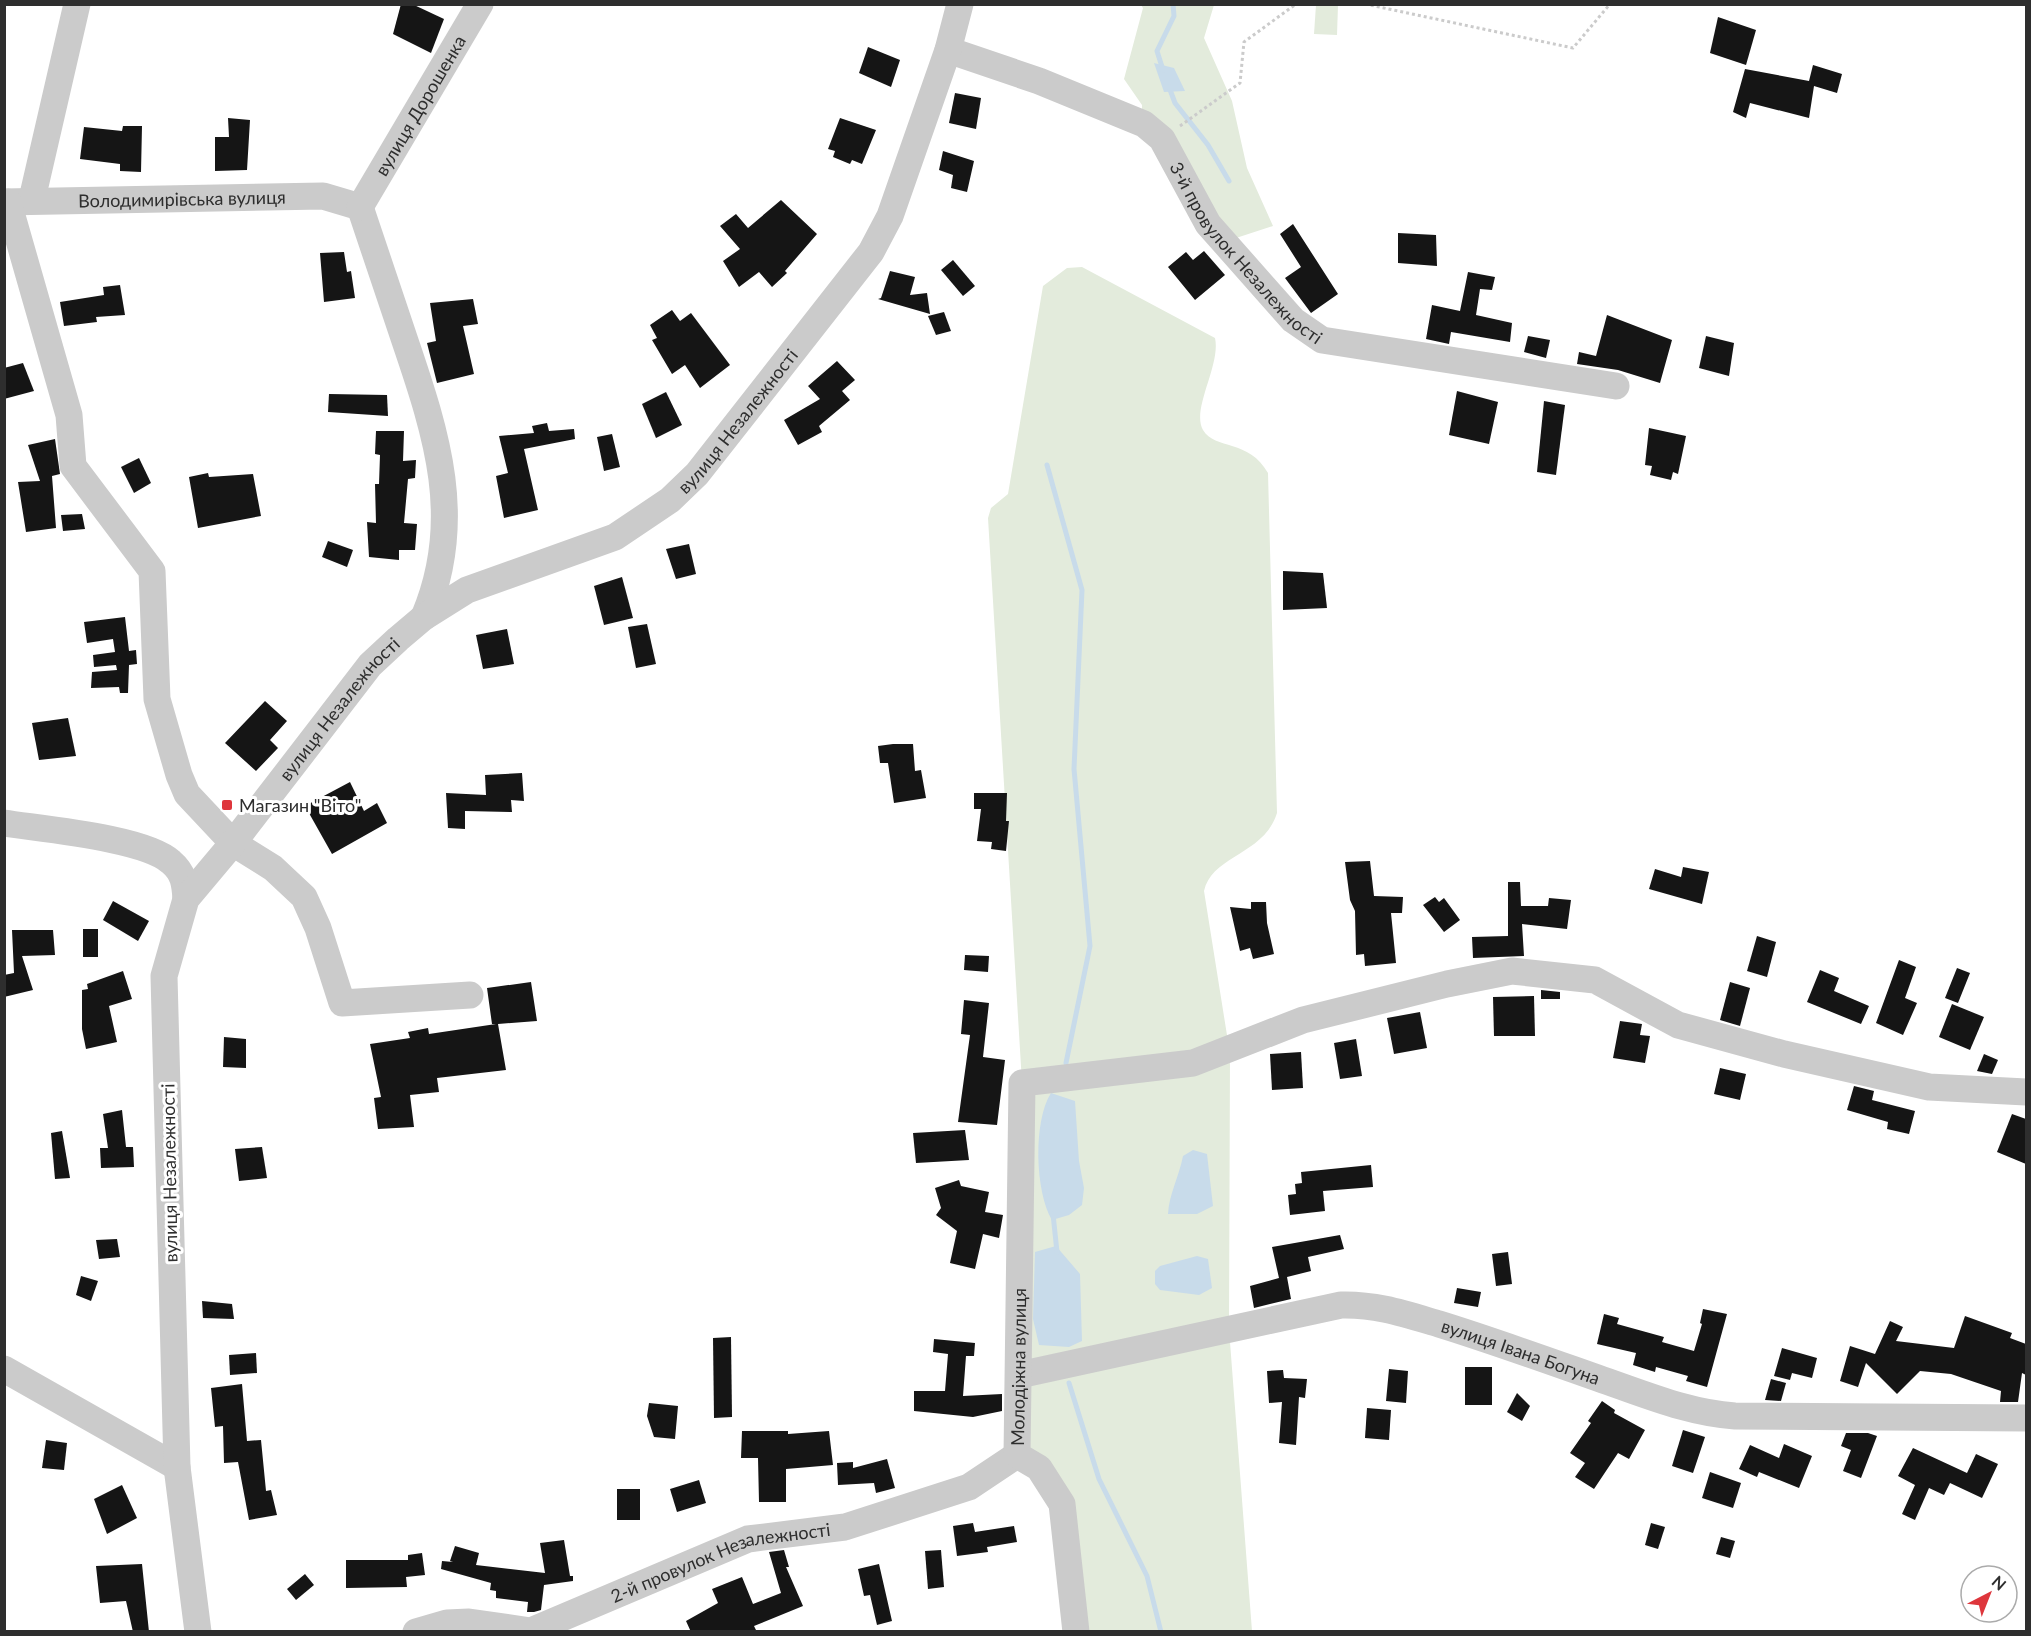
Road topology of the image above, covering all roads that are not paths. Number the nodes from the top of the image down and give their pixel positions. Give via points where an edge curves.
1 (77, 4) edge
2 (480, 4) edge
3 (960, 4) edge
4 (948, 50) junction
5 (15, 201) edge
6 (360, 207) junction
7 (1616, 386) dead end
8 (424, 617) junction
9 (4, 823) edge
10 (234, 843) junction
11 (186, 899) junction
12 (470, 995) dead end
13 (2026, 1092) edge
14 (4, 1369) edge
15 (1018, 1375) junction
16 (2026, 1418) edge
17 (1017, 1455) junction
18 (177, 1467) junction
19 (531, 1631) edge
20 (198, 1632) edge
21 (416, 1632) edge
22 (1076, 1632) edge

1 - 5 street
2 - 6 street, вулиця Дорошенка
3 - 4 street, вулиця Незалежності
4 - 7 street, 3-й провулок Незалежності via 1039,81 1144,124 1162,139 1208,224 1293,320 1322,340
4 - 8 street, вулиця Незалежності via 890,216 871,252 697,474 670,500 615,537 467,590
5 - 6 street, Володимирівська вулиця via 323,196
5 - 10 street via 69,416 73,466 152,571 157,699 178,775 187,794
6 - 8 street via 433,425 445,502 442,563
8 - 10 street, вулиця Незалежності via 370,665
9 - 11 street via 141,846 171,861 184,878
10 - 11 street, вулиця Незалежності
10 - 12 street via 273,868 304,897 342,1003
11 - 18 street, вулиця Незалежності via 164,976
13 - 15 street, Молодіжна вулиця via 1929,1087 1784,1054 1678,1025 1595,980 1512,971 1303,1020 1193,1063 1022,1083
14 - 18 street
15 - 16 street, вулиця Івана Богуна via 1341,1305 1359,1305 1384,1308 1487,1339 1670,1404 1704,1412 1744,1416
15 - 17 street, Молодіжна вулиця
17 - 19 street, 2-й провулок Незалежності via 969,1487 846,1527 748,1539
17 - 22 street, Молодіжна вулиця via 1039,1468 1062,1504
18 - 20 street, вулиця Незалежності
19 - 21 street, 2-й провулок Незалежності via 469,1622 447,1623

